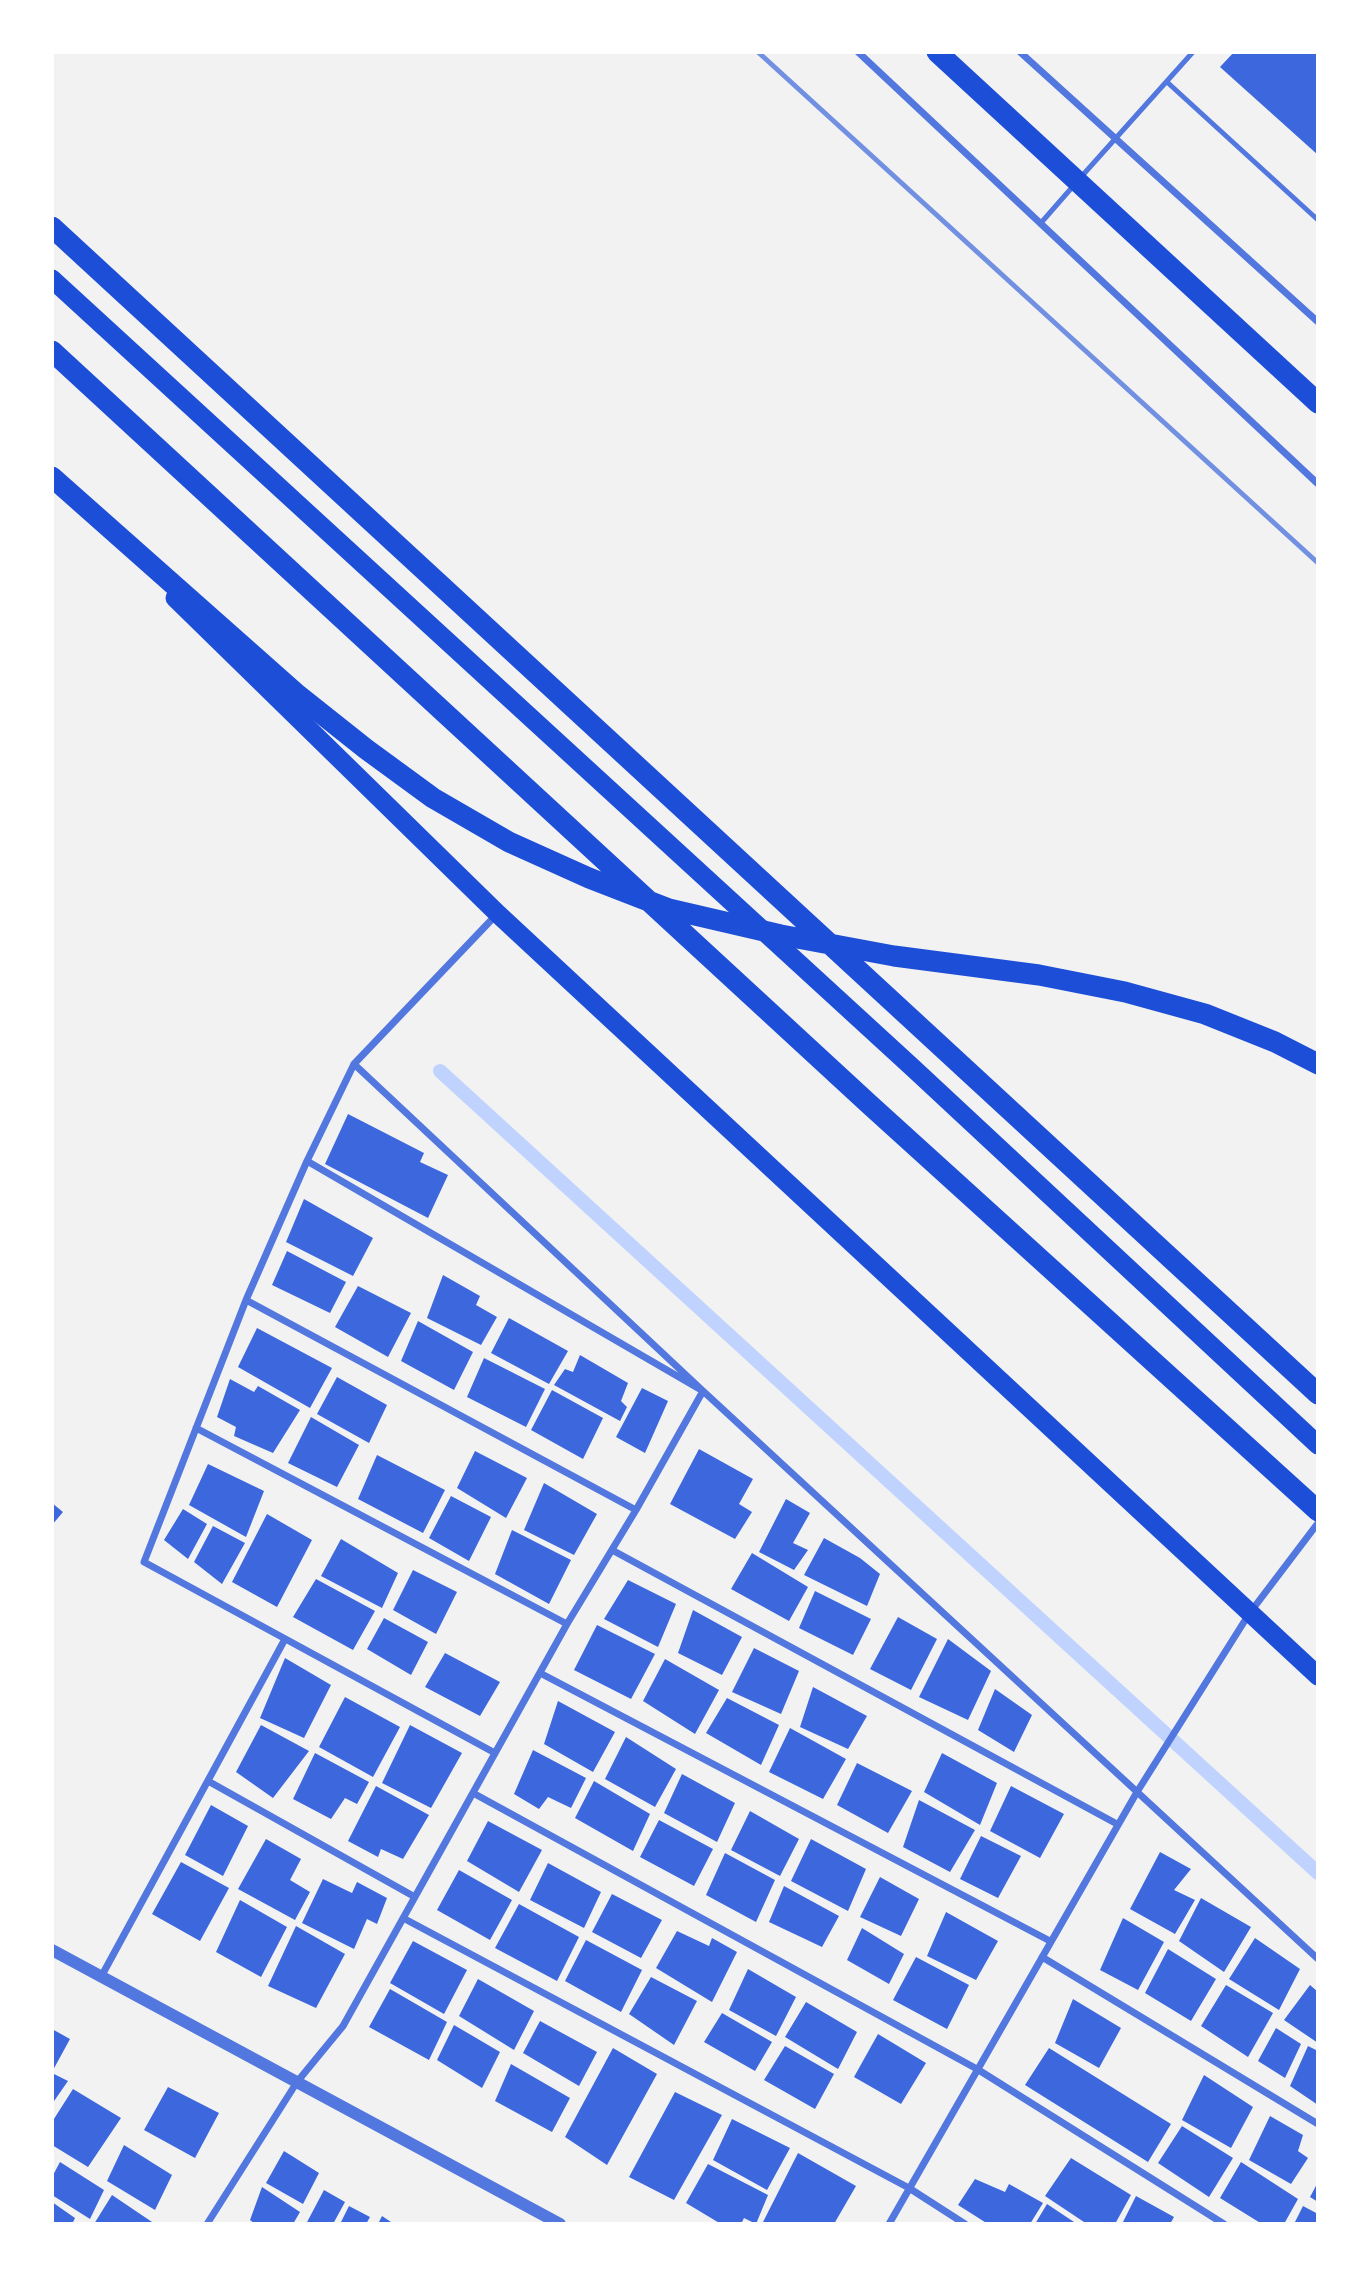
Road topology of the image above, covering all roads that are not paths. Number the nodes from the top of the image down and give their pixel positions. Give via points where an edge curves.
1 (858, 52) edge
2 (937, 52) edge
3 (1020, 52) edge
4 (1193, 52) edge
5 (1167, 82) junction
6 (1116, 138) junction
7 (1318, 220) edge
8 (1040, 224) junction
9 (52, 228) edge
10 (52, 279) edge
11 (1318, 322) edge
12 (52, 351) edge
13 (1318, 402) edge
14 (52, 478) edge
15 (1318, 484) edge
16 (498, 914) junction
17 (354, 1064) junction
18 (1318, 1064) edge
19 (307, 1161) junction
20 (246, 1300) junction
21 (1249, 1334) junction
22 (1318, 1377) edge
23 (703, 1391) junction
24 (1318, 1394) edge
25 (196, 1428) junction
26 (1318, 1445) edge
27 (636, 1510) junction
28 (1318, 1511) edge
29 (1318, 1523) edge
30 (612, 1550) junction
31 (1249, 1614) junction
32 (567, 1624) junction
33 (285, 1639) junction
34 (540, 1673) junction
35 (1318, 1676) edge
36 (495, 1753) junction
37 (208, 1781) junction
38 (1137, 1792) junction
39 (473, 1793) junction
40 (1117, 1824) junction
41 (415, 1897) junction
42 (403, 1918) junction
43 (1050, 1941) junction
44 (52, 1950) edge
45 (1042, 1957) junction
46 (1318, 1959) edge
47 (101, 1977) junction
48 (977, 2069) junction
49 (297, 2082) junction
50 (1318, 2124) edge
51 (909, 2189) junction
52 (207, 2224) edge
53 (560, 2224) edge
54 (889, 2224) edge
55 (965, 2224) edge
56 (1224, 2224) edge

1 - 8 street
2 - 13 highway
3 - 6 street
4 - 5 lane
5 - 6 lane
5 - 7 lane
6 - 8 lane
6 - 11 street
8 - 15 street
9 - 21 highway
10 - 26 highway
12 - 28 highway
14 - 16 highway
14 - 18 highway via 327,718 433,798 509,842 669,909 781,936 1125,992 1205,1014
16 - 17 street
16 - 31 highway
17 - 19 street
17 - 23 street
19 - 20 street
19 - 23 street
20 - 25 street
20 - 27 street
21 - 22 highway
21 - 24 highway
23 - 27 street
23 - 38 street
25 - 32 street
25 - 33 street via 144,1562
27 - 30 street
29 - 31 street
30 - 32 street
30 - 40 street
31 - 35 highway
31 - 38 street
32 - 34 street
33 - 36 street
33 - 37 street
34 - 36 street
34 - 43 street
36 - 39 street
37 - 41 street
37 - 47 street
38 - 40 street
38 - 46 street
39 - 41 street
39 - 48 street
40 - 43 street
41 - 42 street
42 - 49 street via 343,2026
42 - 51 street
43 - 45 street
44 - 47 street
45 - 48 street
45 - 50 street
47 - 49 street
48 - 51 street
48 - 56 street
49 - 52 street
49 - 53 street
51 - 54 street
51 - 55 street

